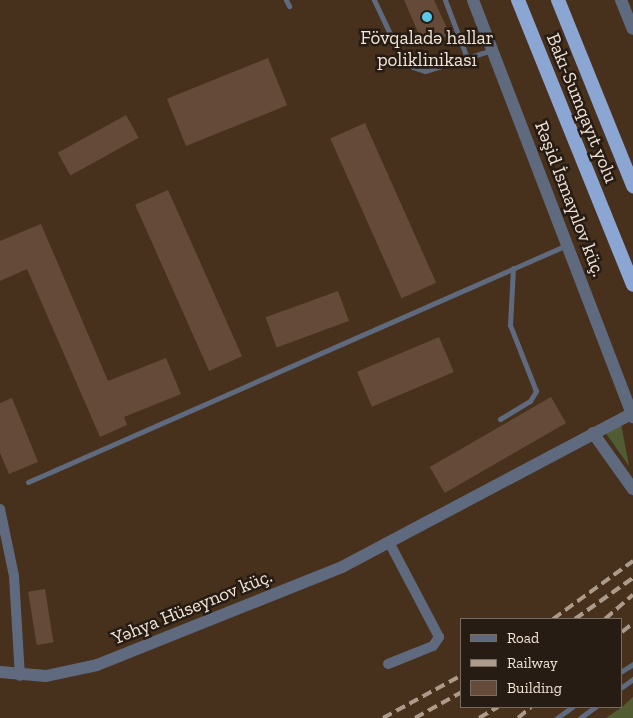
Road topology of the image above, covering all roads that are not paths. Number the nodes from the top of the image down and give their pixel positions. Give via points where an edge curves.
1 (374, 0) edge
2 (445, 0) edge
3 (473, 0) edge
4 (518, 0) edge
5 (558, 0) edge
6 (621, 0) edge
7 (633, 29) edge
8 (492, 50) junction
9 (467, 58) junction
10 (633, 186) edge
11 (568, 245) junction
12 (513, 268) junction
13 (633, 285) edge
14 (632, 414) edge
15 (500, 419) dead end
16 (593, 433) junction
17 (28, 482) dead end
18 (633, 489) edge
19 (0, 509) edge
20 (3, 536) edge
21 (390, 544) junction
22 (388, 664) dead end
23 (0, 672) edge
24 (20, 676) junction
25 (571, 708) edge
26 (594, 708) edge
27 (557, 718) edge
28 (580, 718) edge

1 - 9 lane via 403,60 413,68 426,71
2 - 9 lane
3 - 8 street, Rəşid İsmayılov küç.
4 - 13 highway, Bakı-Sumqayıt yolu
5 - 10 highway, Bakı-Sumqayıt yolu
6 - 7 street
8 - 9 lane
8 - 11 street, Rəşid İsmayılov küç.
11 - 12 lane
11 - 14 street, Rəşid İsmayılov küç.
12 - 15 lane via 510,325 536,391 530,401
12 - 17 lane
14 - 16 street, Yəhya Hüseynov küç.
16 - 18 street
16 - 21 street, Yəhya Hüseynov küç.
19 - 20 street
20 - 24 street via 20,630
21 - 22 street via 439,637 433,646
21 - 24 street, Yəhya Hüseynov küç. via 97,665 72,672
23 - 24 street, Yəhya Hüseynov küç.
25 - 27 lane
26 - 28 lane

